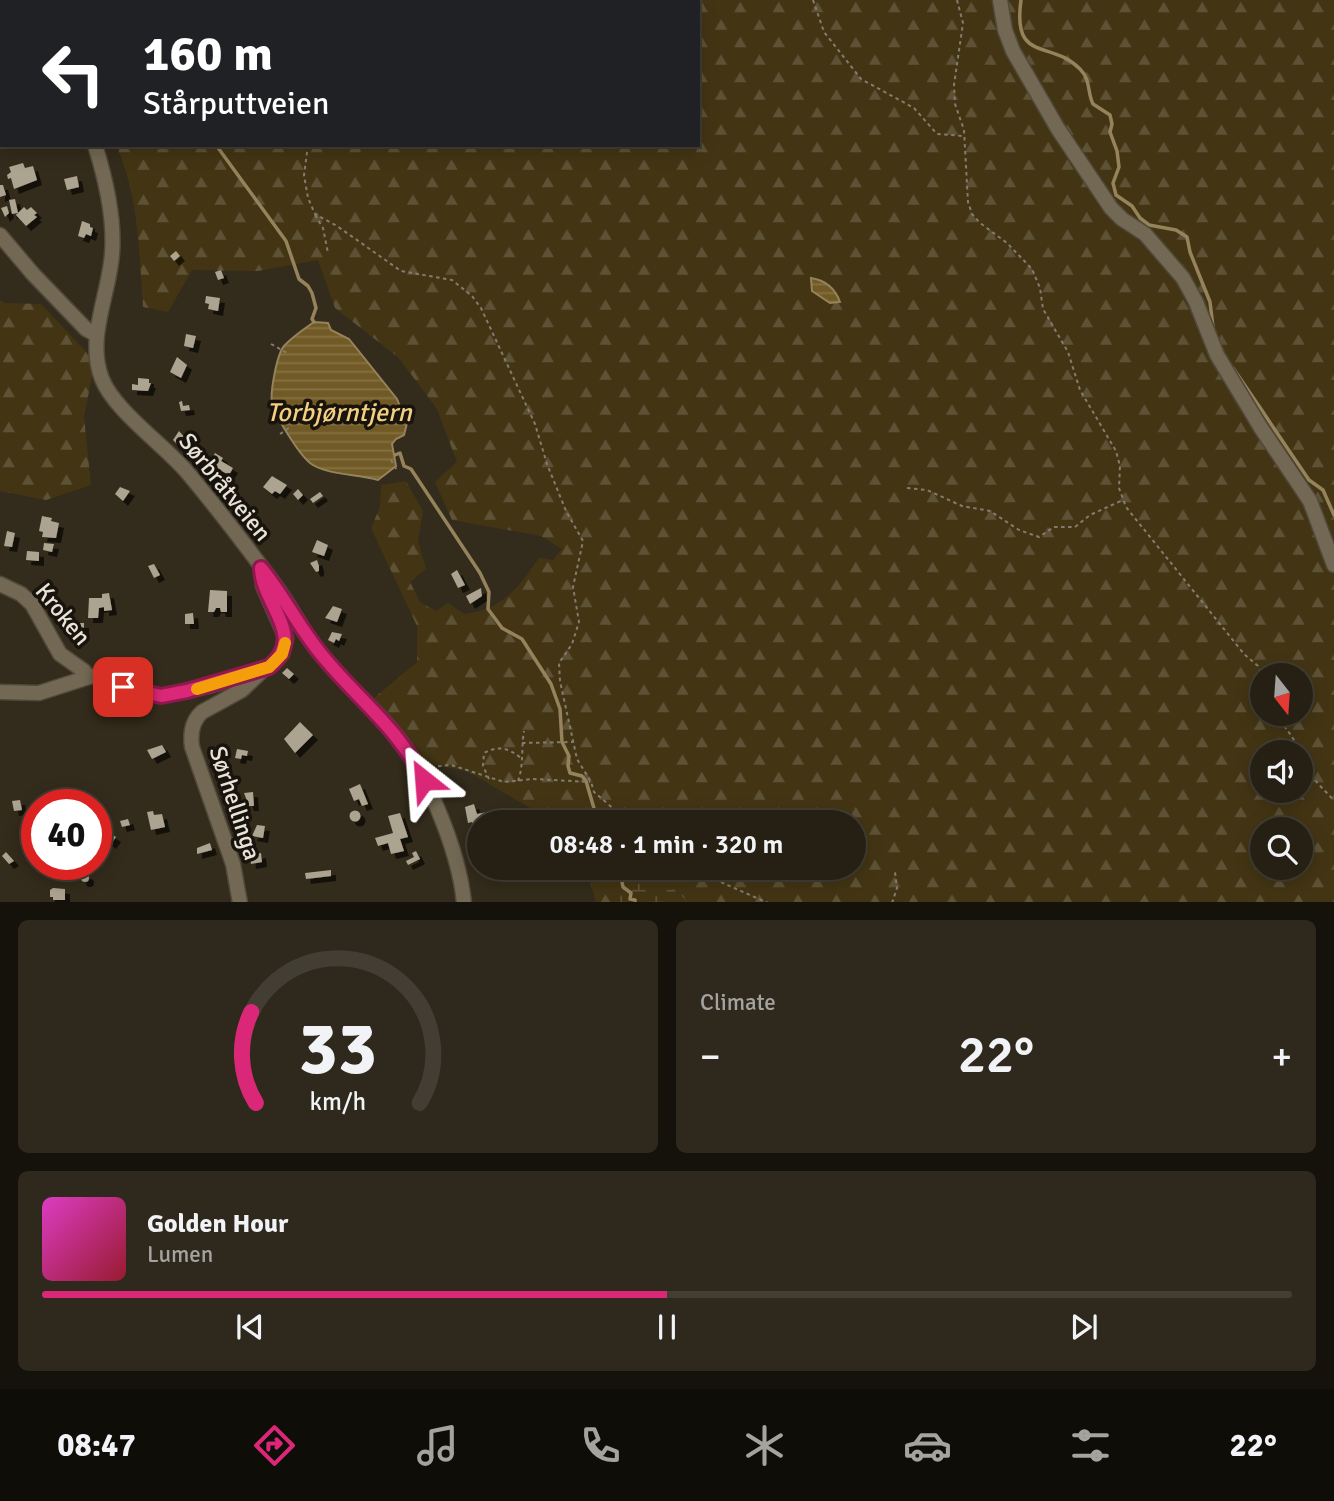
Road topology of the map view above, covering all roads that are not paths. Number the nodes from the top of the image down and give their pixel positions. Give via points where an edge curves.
1 (1000, 0) edge
2 (96, 147) edge
3 (0, 234) edge
4 (97, 335) junction
5 (1334, 565) edge
6 (261, 568) junction
7 (0, 583) edge
8 (263, 669) junction
9 (86, 676) junction
10 (0, 692) edge
11 (240, 902) edge
12 (464, 902) edge

1 - 5 street via 1013,51 1058,129 1111,208 1145,234 1184,278 1217,355 1310,501
2 - 4 street, Sørbråtveien via 113,238
3 - 4 street via 33,274
4 - 6 street, Sørbråtveien via 102,379 113,398 185,470
6 - 8 street, Sørhellinga via 263,586 286,638 282,654
6 - 12 street, Sørbråtveien via 316,648 392,730 417,768 447,835
7 - 9 street, Kroken via 32,604 60,654
8 - 9 street via 161,696
8 - 11 street, Sørhellinga via 242,690 202,712 192,730 192,747 233,864
9 - 10 street via 38,693

